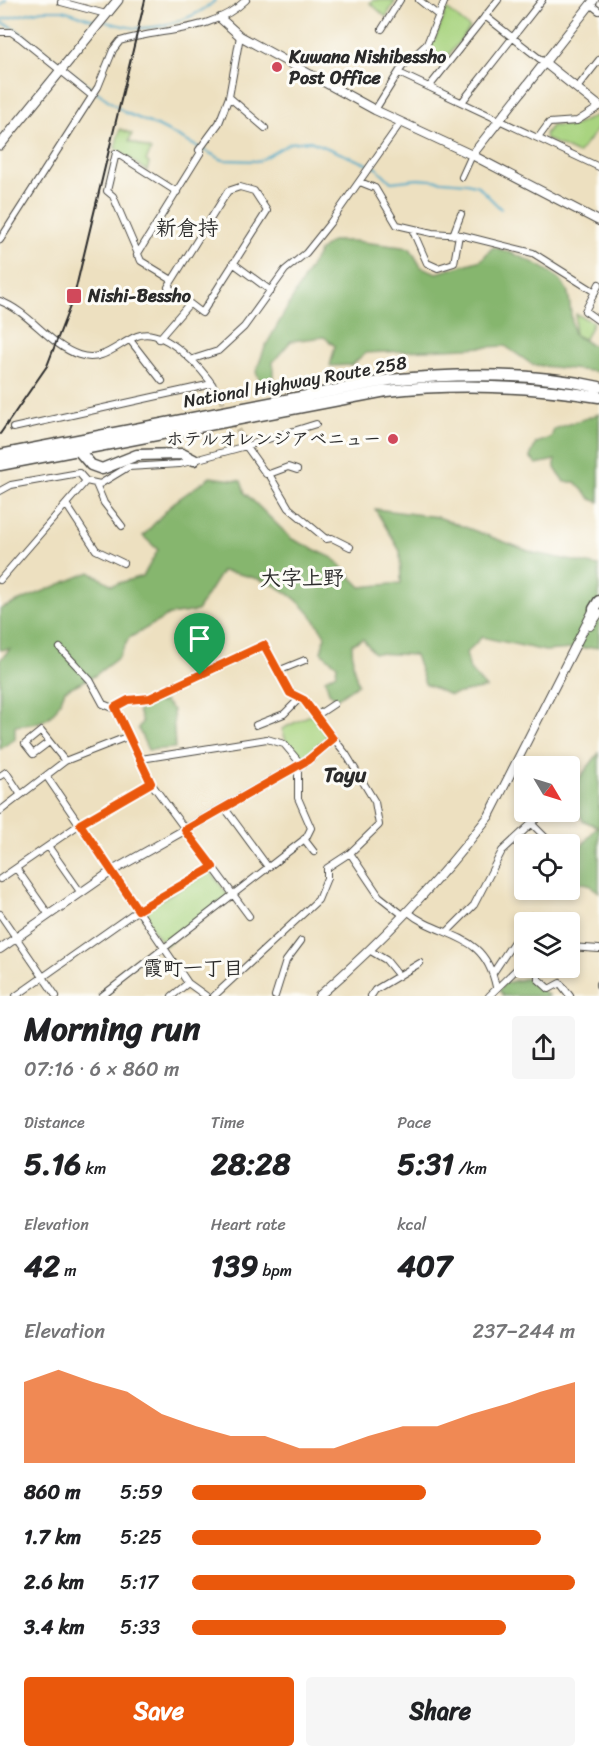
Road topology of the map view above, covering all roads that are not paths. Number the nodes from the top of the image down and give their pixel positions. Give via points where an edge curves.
1 (118, 0) edge
2 (246, 0) edge
3 (400, 0) edge
4 (419, 0) edge
5 (445, 0) edge
6 (498, 0) edge
7 (542, 0) edge
8 (61, 2) dead end
9 (592, 2) edge
10 (599, 11) edge
11 (106, 14) junction
12 (439, 16) junction
13 (485, 16) junction
14 (220, 18) junction
15 (382, 29) dead end
16 (0, 32) edge
17 (240, 36) junction
18 (513, 38) junction
19 (599, 60) edge
20 (545, 63) junction
21 (63, 68) junction
22 (399, 72) junction
23 (429, 87) junction
24 (577, 88) junction
25 (92, 96) junction
26 (229, 97) junction
27 (462, 102) junction
28 (599, 107) edge
29 (375, 110) junction
30 (499, 119) junction
31 (401, 122) junction
32 (266, 128) dead end
33 (538, 138) junction
34 (0, 146) edge
35 (472, 155) junction
36 (599, 167) edge
37 (462, 177) dead end
38 (360, 182) junction
39 (177, 192) junction
40 (461, 214) dead end
41 (599, 221) edge
42 (412, 229) junction
43 (456, 235) junction
44 (0, 240) edge
45 (137, 255) junction
46 (233, 264) junction
47 (172, 280) junction
48 (599, 284) edge
49 (271, 291) junction
50 (595, 292) junction
51 (0, 301) edge
52 (189, 304) junction
53 (599, 321) edge
54 (159, 339) junction
55 (130, 340) junction
56 (193, 359) junction
57 (162, 381) dead end
58 (212, 384) junction
59 (599, 387) edge
60 (216, 390) tunnel mouth
61 (599, 397) edge
62 (316, 424) dead end
63 (13, 428) dead end
64 (245, 443) junction
65 (0, 448) edge
66 (31, 449) junction
67 (79, 451) junction
68 (0, 455) edge
69 (194, 459) junction
70 (29, 460) junction
71 (0, 465) edge
72 (297, 470) dead end
73 (0, 471) edge
74 (269, 474) junction
75 (86, 481) junction
76 (96, 484) junction
77 (0, 491) edge
78 (66, 504) junction
79 (122, 526) dead end
80 (350, 548) dead end
81 (123, 563) dead end
82 (0, 580) edge
83 (598, 607) edge
84 (60, 648) dead end
85 (304, 660) dead end
86 (278, 671) junction
87 (300, 698) junction
88 (334, 704) dead end
89 (115, 707) junction
90 (316, 716) junction
91 (256, 725) dead end
92 (129, 736) junction
93 (333, 739) junction
94 (50, 742) dead end
95 (141, 759) junction
96 (66, 761) junction
97 (298, 766) junction
98 (0, 776) edge
99 (47, 777) junction
100 (151, 783) junction
101 (21, 795) junction
102 (224, 807) junction
103 (0, 811) edge
104 (80, 824) junction
105 (531, 824) joint
106 (185, 830) junction
107 (542, 834) edge
108 (304, 839) junction
109 (48, 846) junction
110 (314, 852) dead end
111 (350, 853) junction
112 (213, 867) junction
113 (268, 867) junction
114 (16, 868) junction
115 (112, 871) junction
116 (0, 879) edge
117 (81, 893) junction
118 (233, 894) junction
119 (474, 904) junction
120 (483, 909) dead end
121 (138, 910) junction
122 (405, 913) junction
123 (0, 914) edge
124 (49, 915) junction
125 (249, 916) dead end
126 (448, 931) junction
127 (16, 938) junction
128 (301, 941) dead end
129 (514, 942) edge
130 (165, 948) junction
131 (580, 948) edge
132 (0, 949) edge
133 (599, 949) edge
134 (369, 950) junction
135 (420, 963) dead end
136 (514, 971) edge
137 (493, 973) junction
138 (399, 975) junction
139 (43, 977) junction
140 (538, 978) edge
141 (188, 983) junction
142 (496, 987) junction
143 (16, 996) edge
144 (56, 996) edge
145 (102, 996) edge
146 (172, 996) edge
147 (206, 996) edge
148 (214, 996) edge
149 (275, 996) edge
150 (319, 996) edge
151 (371, 996) edge
152 (489, 996) edge
153 (570, 996) edge

1 - 11 main road
2 - 14 street
3 - 15 street
4 - 12 street
5 - 12 street
6 - 13 street
7 - 18 street
8 - 11 street
9 - 10 street
9 - 20 street
11 - 21 main road
12 - 22 street via 427,44
13 - 18 street
13 - 23 street
14 - 17 street
14 - 25 street via 120,41
16 - 21 street via 11,32
17 - 26 street
17 - 29 street
18 - 20 street
18 - 27 street
19 - 24 street
20 - 24 street
20 - 30 street
21 - 25 street
21 - 34 main road
22 - 23 street
22 - 29 street
23 - 27 street
24 - 28 street
25 - 44 street
26 - 32 street
26 - 39 street via 219,123
27 - 30 street
28 - 33 street via 577,122 549,123
29 - 31 street
30 - 33 street
30 - 35 street
31 - 35 street
31 - 38 street
33 - 36 street
35 - 37 street
35 - 41 street
38 - 42 street via 375,188 394,223
38 - 49 street via 306,253 293,261
39 - 45 street
39 - 45 street via 117,153 107,191 113,196
40 - 43 street
42 - 43 street
42 - 43 street via 427,263 438,268 454,263
43 - 50 street via 533,253
45 - 47 street
46 - 47 street via 267,211 254,190 240,187 228,191
46 - 49 street
46 - 52 street via 202,313
47 - 52 street via 168,287
48 - 50 street
49 - 56 street via 244,327 218,351
50 - 53 street via 585,311
51 - 55 street via 14,306 70,352 86,357 108,353
52 - 54 street
54 - 55 street via 143,334
54 - 56 street
55 - 57 street
56 - 58 street
58 - 60 street
58 - 63 street
59 - 66 highway, National Highway Route 258 via 542,377 439,375 389,380
61 - 67 highway, National Highway Route 258 via 528,387 434,386 386,391
62 - 64 street
64 - 69 street
64 - 74 street
65 - 66 highway
66 - 68 highway, National Highway Route 258
67 - 69 highway via 91,465 102,468 136,455 182,454
67 - 70 highway, National Highway Route 258
69 - 76 street via 180,464 128,467 105,483
70 - 71 highway, National Highway Route 258
70 - 73 highway
72 - 74 street via 288,467
74 - 80 street via 289,508 326,539 332,538
75 - 76 street
75 - 77 street via 79,473 11,485
75 - 78 street
76 - 79 street via 104,503
78 - 81 street via 96,550
78 - 82 street
83 - 122 street via 562,669 489,816
84 - 89 street via 90,680 103,704
85 - 86 street
86 - 87 street via 290,693
86 - 89 street via 264,645 150,698 128,700
87 - 90 street
87 - 91 street via 284,714
88 - 90 street
89 - 92 street
90 - 93 street
92 - 95 street
92 - 96 street
93 - 97 street
93 - 111 street via 379,812 376,830
94 - 96 street
95 - 97 street via 267,739 287,747
95 - 100 street
96 - 99 street
97 - 102 street
97 - 108 street via 298,798 311,828
98 - 101 street via 6,772
99 - 101 street
99 - 104 street
100 - 104 street
100 - 106 street
101 - 103 street
102 - 106 street
102 - 113 street
104 - 109 street
104 - 115 street
105 - 107 street
105 - 119 street via 497,857
106 - 112 street
106 - 115 street
108 - 110 street
108 - 113 street
109 - 114 street
109 - 117 street
111 - 122 street via 379,896
111 - 148 street via 327,868 326,885 318,900
112 - 118 street
112 - 121 street
113 - 118 street
114 - 116 street
114 - 124 street
115 - 117 street
115 - 121 street
117 - 124 street
118 - 125 street
118 - 130 street
119 - 120 street
119 - 126 street
121 - 130 street
121 - 139 street
122 - 126 street
122 - 134 street
123 - 127 street
124 - 127 street
126 - 137 street via 486,958
127 - 132 street
127 - 139 street
128 - 149 street via 286,961
129 - 137 street
130 - 141 street
130 - 145 street
131 - 133 street
134 - 138 street via 386,960
134 - 150 street
135 - 138 street
136 - 142 street
137 - 142 street
138 - 151 street
139 - 143 street
139 - 144 street
140 - 153 street via 549,989 560,983
141 - 146 street
141 - 147 street
142 - 152 street

